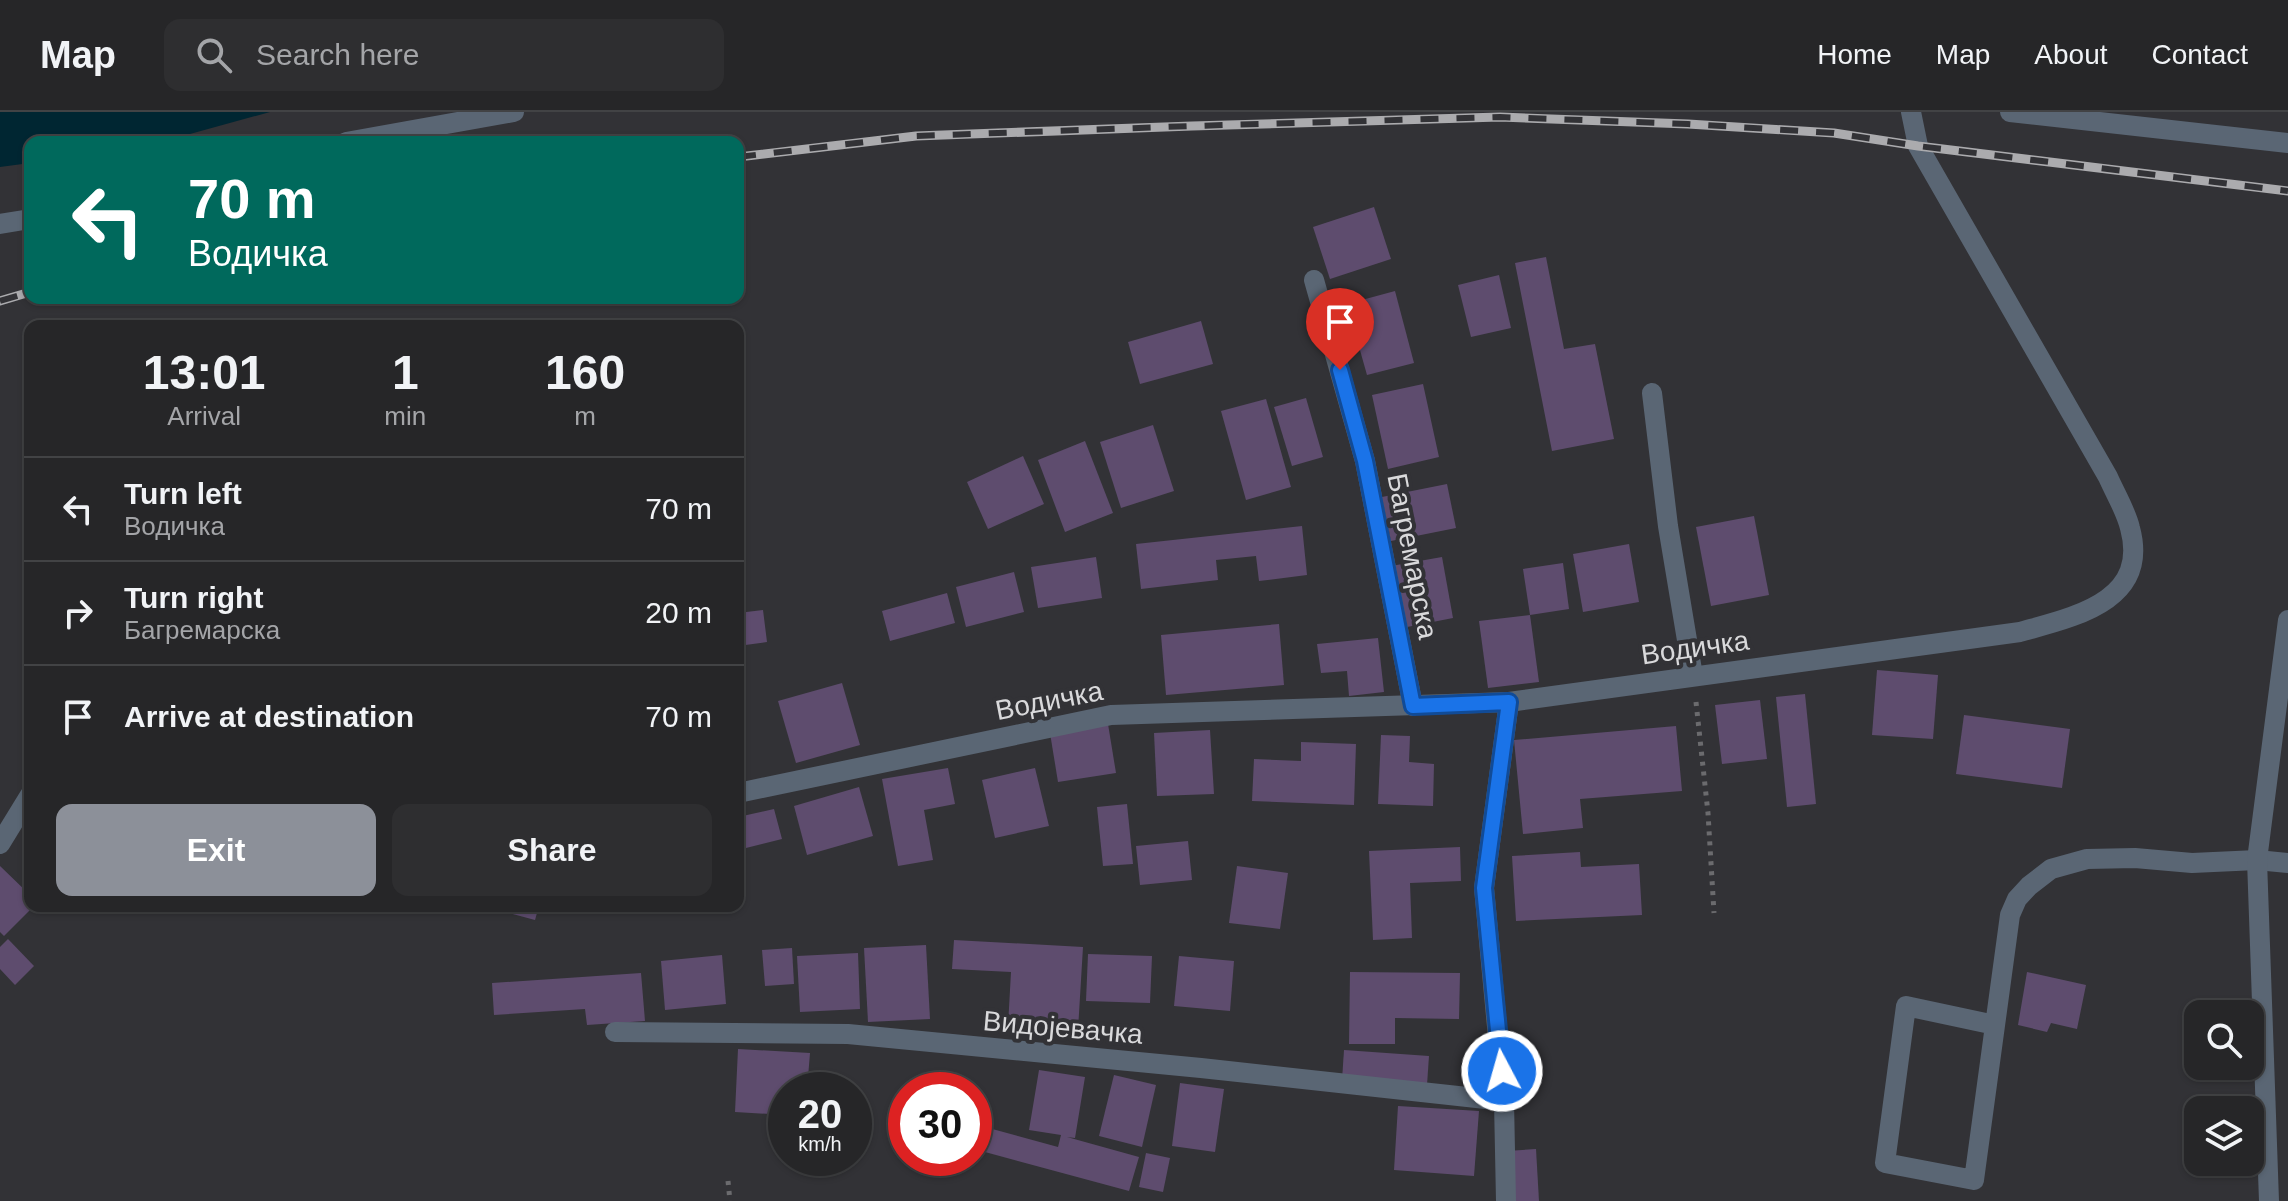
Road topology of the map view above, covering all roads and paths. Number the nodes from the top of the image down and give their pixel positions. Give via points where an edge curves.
1 (514, 112) edge
2 (1911, 112) edge
3 (2010, 112) edge
4 (380, 136) edge
5 (2288, 143) edge
6 (24, 220) edge
7 (0, 224) edge
8 (1314, 280) dead end
9 (1652, 393) dead end
10 (2288, 620) edge
11 (1693, 676) junction
12 (1509, 702) junction
13 (1413, 706) junction
14 (744, 792) edge
15 (24, 805) edge
16 (0, 844) edge
17 (2257, 860) junction
18 (2288, 863) edge
19 (1714, 913) dead end
20 (1995, 1025) junction
21 (615, 1032) dead end
22 (1504, 1101) junction
23 (728, 1181) dead end
24 (2275, 1195) edge
25 (730, 1201) edge
26 (1506, 1201) edge

1 - 4 street
2 - 11 street, Водичка via 1918,146 2108,477 2130,527 2130,572 2117,592 2097,607 2020,632
3 - 5 street
6 - 7 street
8 - 13 street, Багремарска via 1365,461
9 - 11 street
10 - 17 street
11 - 12 street, Водичка
11 - 19 path
12 - 13 street, Водичка
12 - 22 street via 1484,888
13 - 14 street, Водичка via 1111,715
15 - 16 street
17 - 18 street
17 - 20 street via 2087,859 2051,869 2017,899 2010,915
17 - 24 street
20 - 20 street via 1974,1180 1885,1163 1906,1006
21 - 22 street, Видојевачка via 848,1034
22 - 26 street
23 - 25 path

